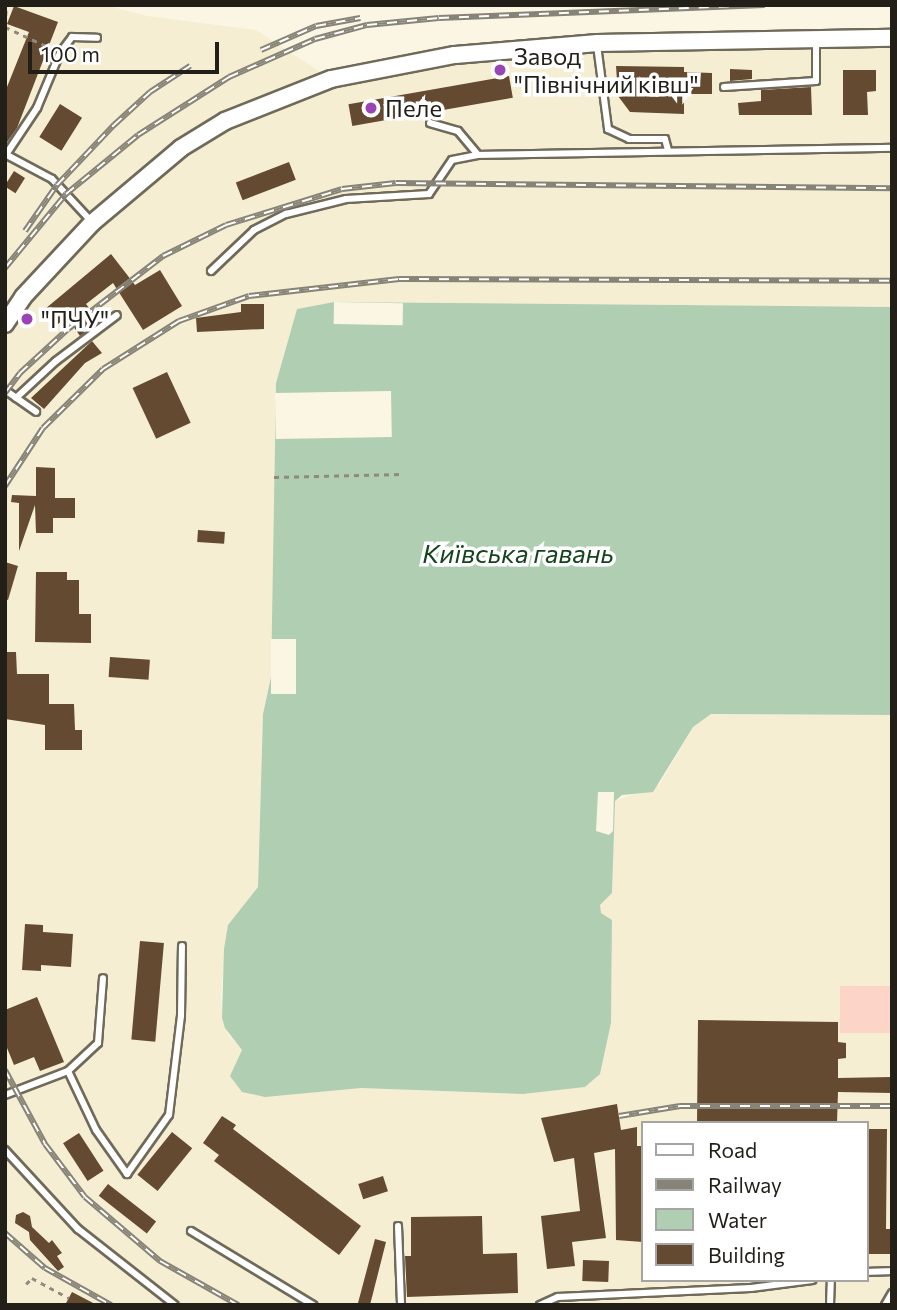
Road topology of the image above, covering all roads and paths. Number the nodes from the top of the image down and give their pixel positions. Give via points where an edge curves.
1 (6, 5) edge
2 (5, 27) edge
3 (97, 38) dead end
4 (816, 38) junction
5 (892, 38) edge
6 (597, 43) junction
7 (60, 53) junction
8 (724, 87) dead end
9 (430, 123) dead end
10 (892, 148) edge
11 (668, 150) junction
12 (6, 155) edge
13 (478, 155) junction
14 (92, 223) junction
15 (211, 271) dead end
16 (117, 316) dead end
17 (5, 324) edge
18 (5, 390) edge
19 (16, 398) junction
20 (36, 412) dead end
21 (403, 474) dead end
22 (274, 477) dead end
23 (182, 946) dead end
24 (103, 978) dead end
25 (68, 1071) junction
26 (5, 1095) edge
27 (5, 1150) edge
28 (398, 1226) dead end
29 (191, 1231) dead end
30 (892, 1271) edge
31 (869, 1272) edge
32 (797, 1282) edge
33 (831, 1282) edge
34 (26, 1284) dead end
35 (892, 1293) edge
36 (69, 1298) dead end
37 (176, 1305) edge
38 (313, 1305) edge
39 (401, 1305) edge
40 (540, 1305) edge
41 (830, 1305) edge
42 (885, 1305) edge

1 - 2 path
2 - 7 path
3 - 7 lane via 72,37
4 - 5 street
4 - 6 street
4 - 8 lane via 816,81
6 - 11 lane via 608,129 629,139 664,139
6 - 14 street via 385,66 272,100 181,148
7 - 12 lane via 37,108
9 - 13 lane via 458,131
10 - 11 lane
11 - 13 lane
12 - 14 lane via 52,179
13 - 15 lane via 452,160 429,194 346,199 286,214 254,230
14 - 17 street via 23,297
16 - 19 lane via 56,360
18 - 19 lane
19 - 20 lane
21 - 22 path
23 - 25 lane via 181,1016 169,1115 127,1174 96,1130
24 - 25 lane via 98,1043
25 - 26 lane
27 - 37 lane via 78,1229
28 - 39 lane
29 - 38 lane
30 - 31 lane
32 - 40 lane via 558,1297
33 - 41 lane
34 - 36 path via 32,1278
35 - 42 lane

